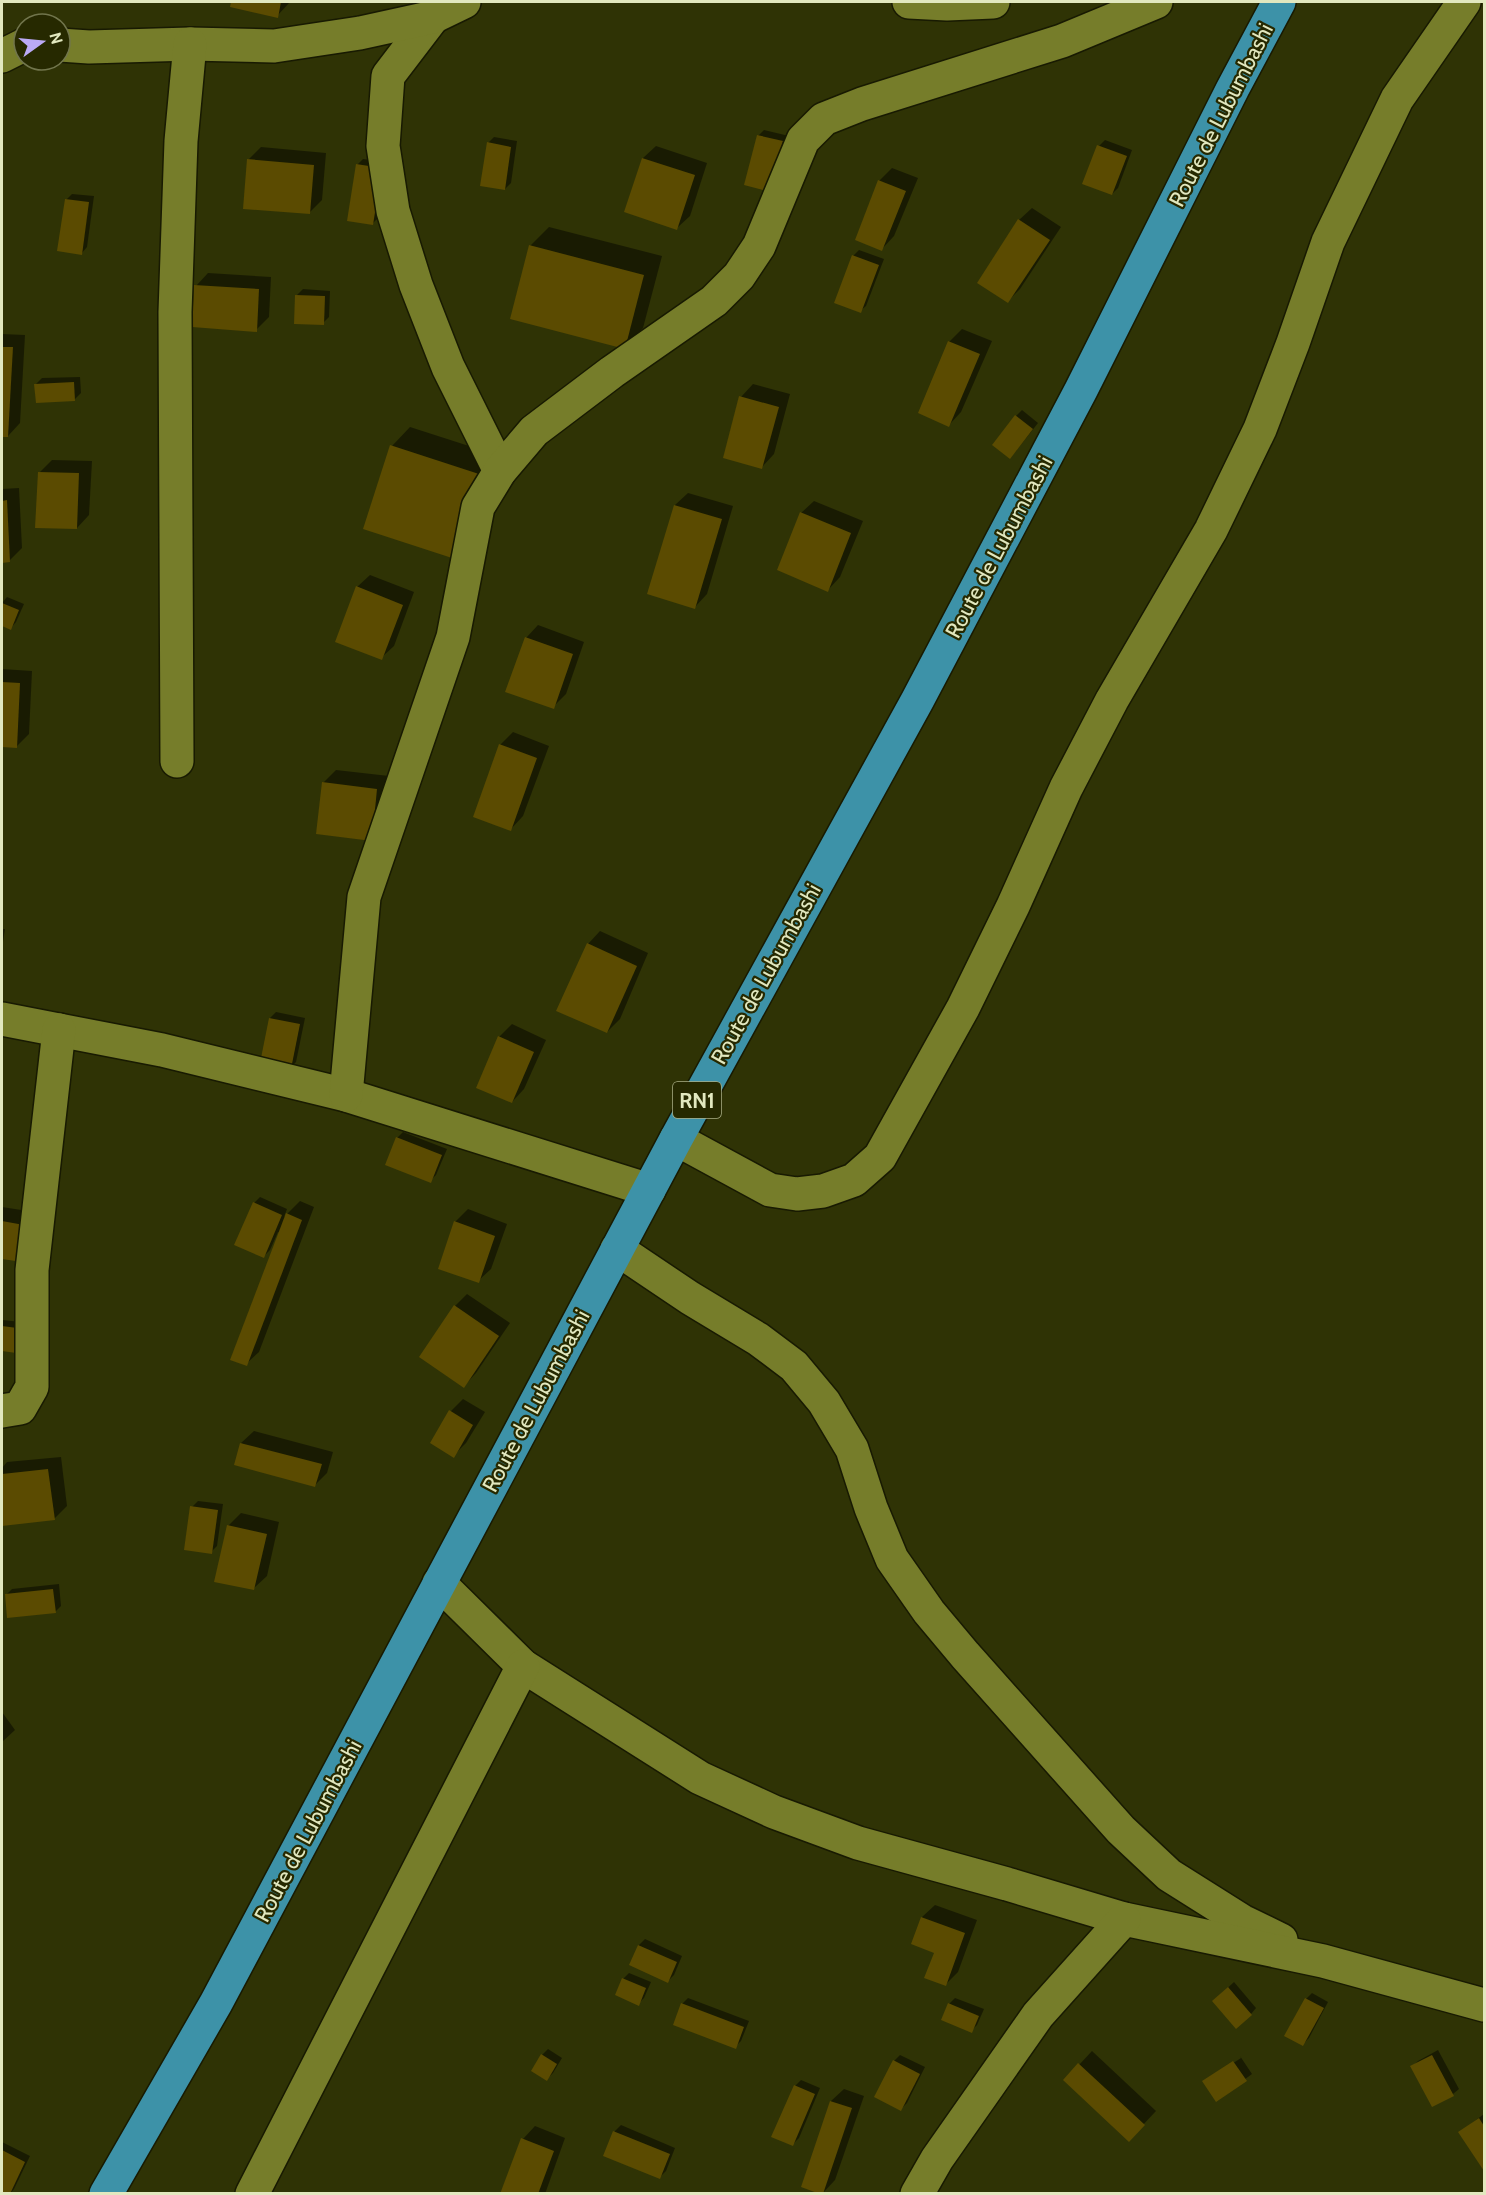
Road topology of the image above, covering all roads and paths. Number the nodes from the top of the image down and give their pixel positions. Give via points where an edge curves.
1 (464, 2) edge
2 (909, 2) edge
3 (993, 2) edge
4 (1156, 2) edge
5 (1279, 2) edge
6 (1464, 2) edge
7 (433, 17) junction
8 (190, 44) junction
9 (72, 46) edge
10 (500, 471) junction
11 (177, 761) dead end
12 (2, 1019) edge
13 (59, 1030) junction
14 (346, 1095) junction
15 (676, 1139) junction
16 (649, 1190) junction
17 (617, 1249) junction
18 (2, 1411) edge
19 (439, 1583) junction
20 (523, 1666) junction
21 (1124, 1919) junction
22 (1323, 1961) junction
23 (1485, 2006) edge
24 (106, 2193) edge
25 (252, 2193) edge
26 (917, 2193) edge

1 - 7 street
2 - 3 street
4 - 10 street via 1062,41 824,119 802,140 759,246 740,276 714,301 534,431
5 - 15 highway, Route de Lubumbashi / RN1 via 923,690
6 - 15 street via 1397,99 1328,242 1264,419 1211,530 1112,700 963,1008 880,1157 854,1180 823,1191 797,1194 770,1190
7 - 8 street via 274,46
7 - 10 street via 388,76 383,146 393,211 416,285 447,367
8 - 9 street
8 - 11 street via 181,141 175,312
10 - 14 street via 478,507 453,637 364,897
12 - 13 street
13 - 14 street via 162,1050
13 - 18 street via 32,1270 32,1387 20,1408
14 - 16 street
15 - 16 highway, Route de Lubumbashi / RN1
16 - 17 highway, Route de Lubumbashi / RN1
17 - 19 highway, Route de Lubumbashi / RN1
17 - 22 street via 794,1366 824,1402 852,1449 892,1558 929,1612 1121,1830 1169,1875 1242,1921
19 - 20 street
19 - 24 highway, Route de Lubumbashi / RN1 via 216,2003
20 - 21 street via 700,1778 774,1812 858,1843
20 - 25 street
21 - 22 street
21 - 26 street via 1038,2015
22 - 23 street

